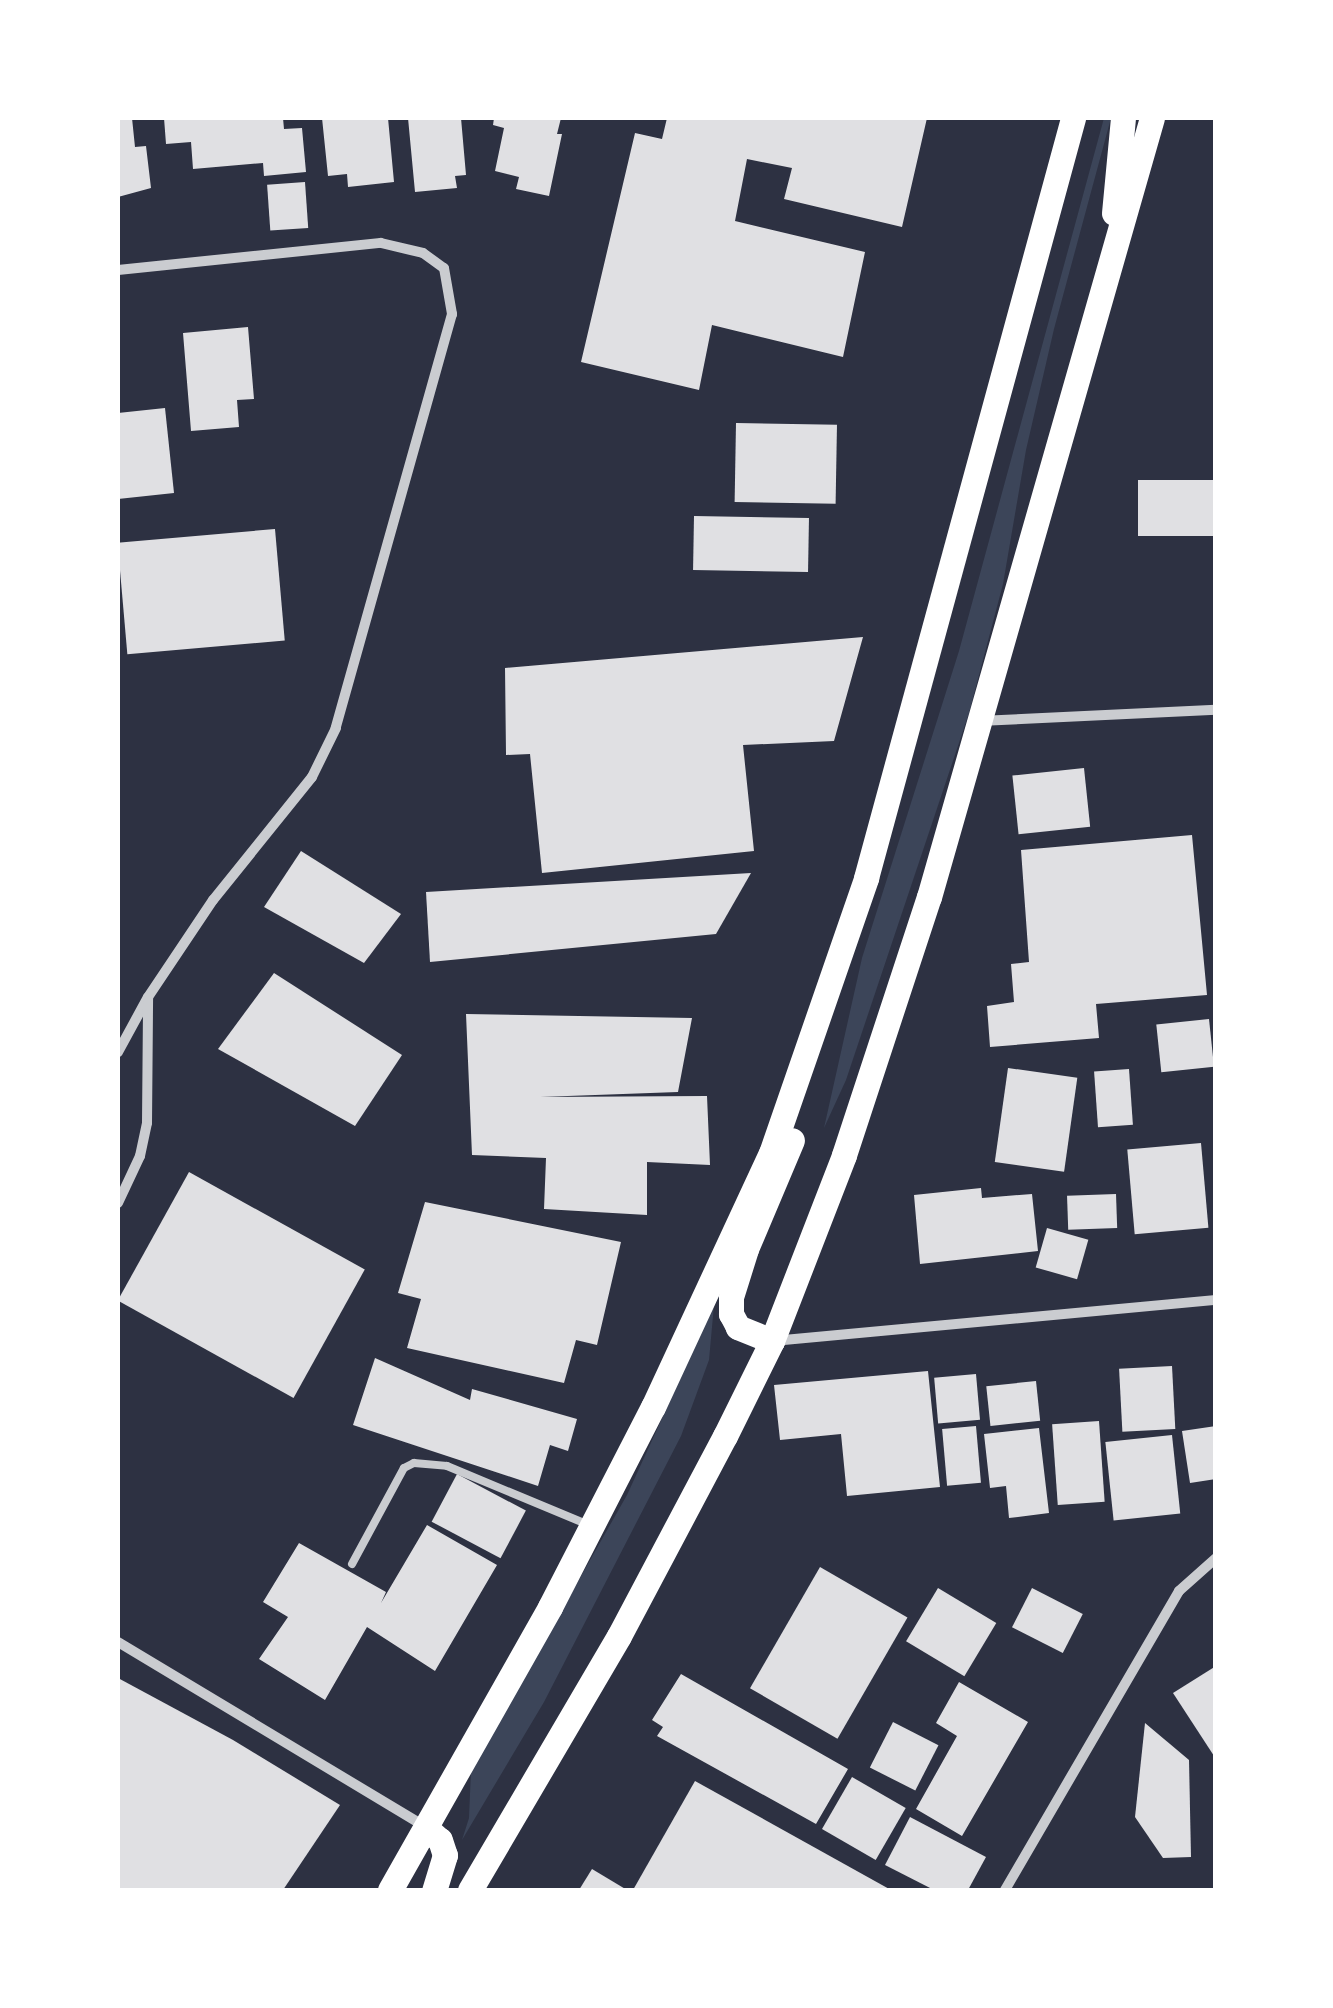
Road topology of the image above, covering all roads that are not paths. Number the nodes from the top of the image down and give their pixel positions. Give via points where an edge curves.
1 (1073, 118) edge
2 (1123, 118) edge
3 (1152, 118) edge
4 (1111, 258) junction
5 (118, 270) edge
6 (1216, 710) edge
7 (978, 721) junction
8 (830, 980) junction
9 (148, 997) junction
10 (118, 1052) edge
11 (118, 1203) edge
12 (1216, 1300) edge
13 (772, 1341) junction
14 (590, 1526) junction
15 (1216, 1558) edge
16 (352, 1564) dead end
17 (118, 1642) edge
18 (426, 1828) junction
19 (390, 1890) edge
20 (434, 1890) edge
21 (470, 1890) edge
22 (1005, 1890) edge

1 - 8 main road via 866,878
2 - 4 main road
3 - 4 main road
4 - 7 main road
5 - 9 street via 381,243 423,253 444,268 452,314 336,728 312,777 213,900
6 - 7 street
7 - 13 main road via 893,1012
8 - 13 main road via 810,1087 731,1297 738,1327
8 - 14 main road via 771,1154
9 - 10 street
9 - 11 street via 147,1123
12 - 13 street
13 - 21 main road via 618,1636
14 - 16 lane via 447,1466 414,1463 404,1468
14 - 18 main road
15 - 22 street via 1179,1591
17 - 18 street
18 - 19 main road
18 - 20 main road via 445,1855

